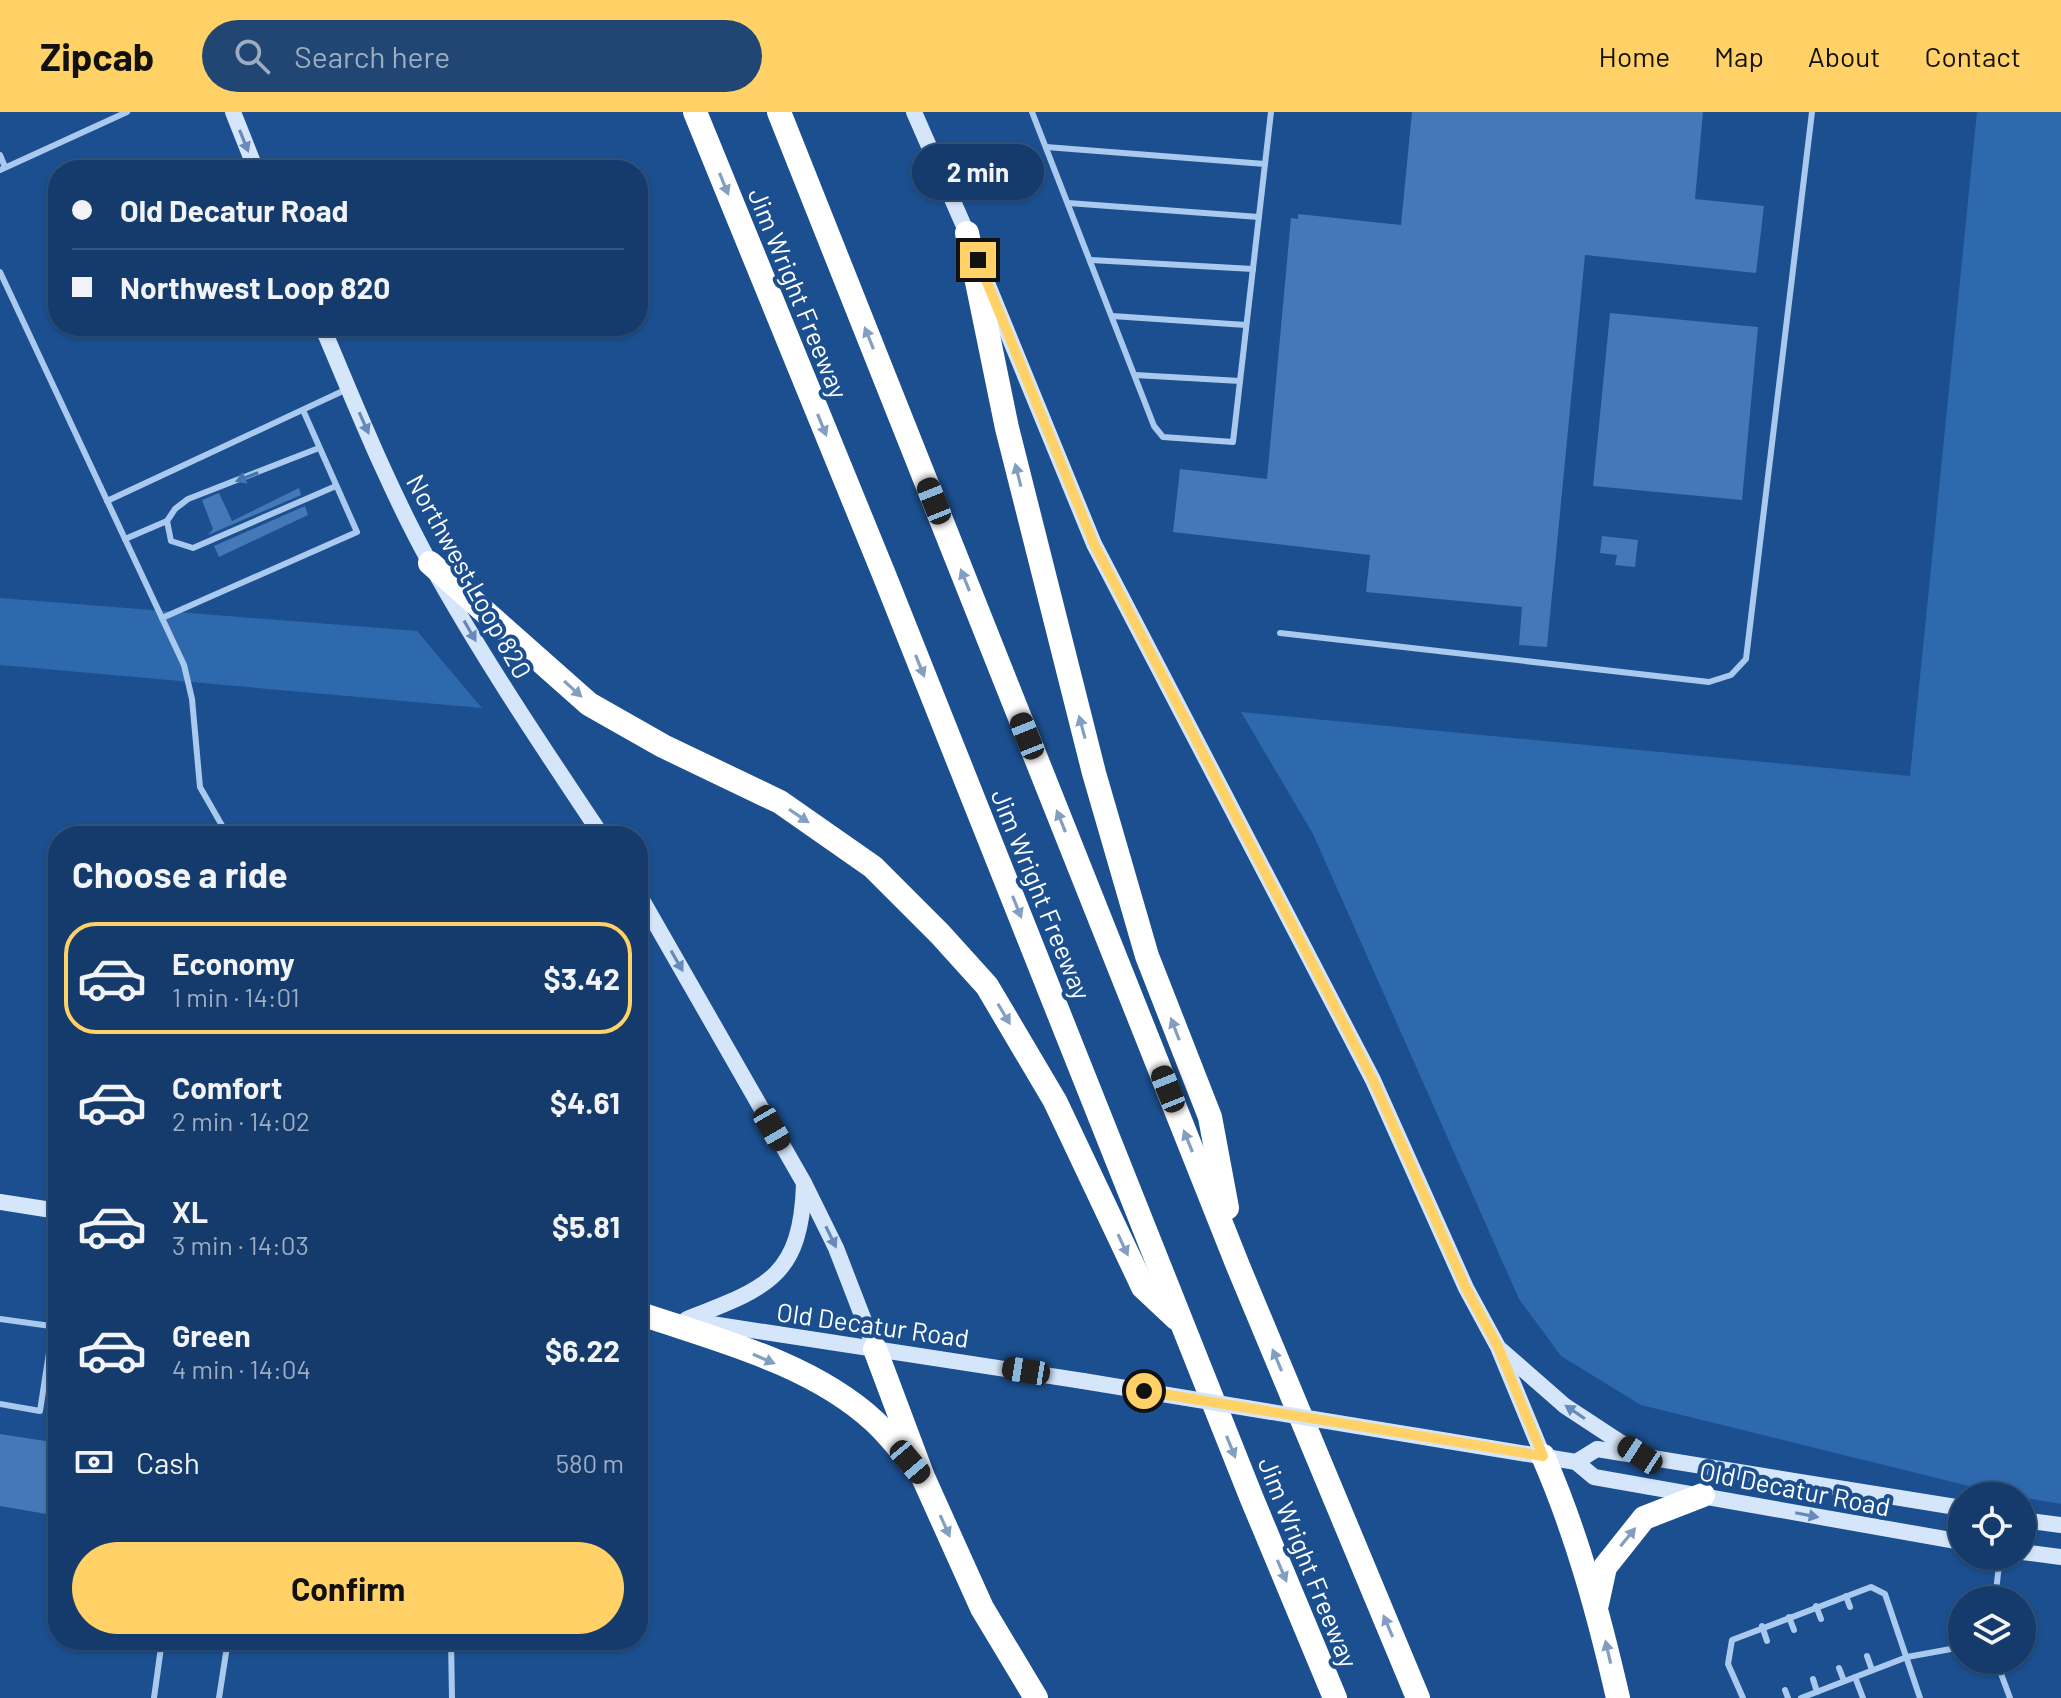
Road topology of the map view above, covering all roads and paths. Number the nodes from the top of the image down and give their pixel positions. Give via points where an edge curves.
1 (127, 112) edge
2 (233, 112) edge
3 (695, 112) edge
4 (779, 112) edge
5 (914, 112) edge
6 (1032, 112) edge
7 (1271, 112) edge
8 (1812, 112) edge
9 (1046, 147) junction
10 (0, 155) edge
11 (252, 160) edge
12 (1265, 164) junction
13 (3, 168) edge
14 (1068, 203) junction
15 (1259, 217) junction
16 (967, 233) junction
17 (1091, 260) junction
18 (1253, 269) junction
19 (0, 272) edge
20 (1112, 316) junction
21 (1246, 325) junction
22 (326, 336) edge
23 (1135, 375) junction
24 (1240, 381) junction
25 (349, 389) junction
26 (303, 410) junction
27 (319, 448) junction
28 (336, 486) junction
29 (107, 501) junction
30 (167, 521) junction
31 (125, 539) junction
32 (430, 563) junction
33 (162, 618) junction
34 (1280, 633) dead end
35 (222, 826) edge
36 (595, 826) edge
37 (648, 916) edge
38 (804, 1183) junction
39 (0, 1202) edge
40 (48, 1209) edge
41 (1238, 1266) junction
42 (648, 1313) edge
43 (648, 1315) edge
44 (0, 1319) edge
45 (685, 1320) junction
46 (1181, 1322) junction
47 (48, 1326) edge
48 (1498, 1347) junction
49 (875, 1349) junction
50 (48, 1369) edge
51 (0, 1404) edge
52 (1640, 1455) junction
53 (1543, 1456) junction
54 (1576, 1462) junction
55 (923, 1477) junction
56 (1703, 1495) junction
57 (1948, 1506) edge
58 (2036, 1522) edge
59 (2061, 1525) edge
60 (1948, 1539) edge
61 (2036, 1554) edge
62 (2061, 1557) edge
63 (1846, 1596) junction
64 (1816, 1606) junction
65 (1597, 1607) junction
66 (1850, 1607) dead end
67 (1789, 1617) junction
68 (1821, 1619) dead end
69 (1762, 1626) junction
70 (1794, 1630) dead end
71 (1767, 1641) dead end
72 (161, 1650) edge
73 (226, 1650) edge
74 (451, 1650) edge
75 (1948, 1650) edge
76 (1867, 1656) dead end
77 (1907, 1657) junction
78 (1839, 1668) dead end
79 (1872, 1670) junction
80 (2001, 1674) edge
81 (1855, 1677) junction
82 (1813, 1679) dead end
83 (1844, 1681) junction
84 (1785, 1690) dead end
85 (1817, 1692) junction
86 (154, 1698) edge
87 (219, 1698) edge
88 (452, 1698) edge
89 (1036, 1698) edge
90 (1335, 1698) edge
91 (1418, 1698) edge
92 (1618, 1698) edge
93 (1743, 1698) edge
94 (1788, 1698) edge
95 (1801, 1698) edge
96 (1863, 1698) edge
97 (1920, 1698) edge
98 (2010, 1698) edge

1 - 13 lane
2 -> 11 main road
3 -> 46 highway, Jim Wright Freeway
41 -> 4 highway, Jim Wright Freeway
5 - 16 main road
6 - 9 lane
7 - 12 lane
8 - 34 lane via 1746,659 1731,675 1709,682
9 - 12 lane
9 - 14 lane
10 - 13 lane
12 - 15 lane
14 - 15 lane
14 - 17 lane
15 - 18 lane
41 -> 16 highway via 1210,1117 1147,956 1094,773 1011,444
16 - 48 main road via 1094,544 1373,1080
17 - 18 lane
17 - 20 lane
18 - 21 lane
19 - 29 lane
20 - 21 lane
20 - 23 lane
21 - 24 lane
22 - 25 main road, Northwest Loop 820
23 - 24 lane
23 - 24 lane via 1163,437 1233,442
25 - 26 lane
25 -> 32 main road, Northwest Loop 820
26 - 27 lane
26 - 29 lane
27 - 28 lane
27 -> 30 lane via 188,499
28 - 30 lane via 193,548 171,541
28 - 33 lane via 357,532
29 - 31 lane
30 - 31 lane
31 - 33 lane
32 -> 36 main road, Northwest Loop 820 via 498,679
32 -> 46 highway via 589,704 780,802 873,867 940,934 987,986 1055,1101 1143,1287
33 - 35 lane via 184,665 192,699 200,787
37 -> 38 main road
38 - 45 main road via 797,1242 775,1274 745,1297
38 -> 49 main road
39 - 40 main road
91 -> 41 highway, Jim Wright Freeway
42 - 45 main road, Old Decatur Road
43 -> 55 highway via 810,1377 874,1421
44 - 47 lane
45 - 49 main road, Old Decatur Road
46 -> 90 highway, Jim Wright Freeway
52 -> 48 main road via 1565,1406
48 - 53 main road
49 - 53 main road, Old Decatur Road, bridge
49 - 55 highway
50 - 51 lane via 40,1411
52 - 54 main road, Old Decatur Road via 1597,1449
52 - 57 main road, Old Decatur Road
53 - 54 main road, Old Decatur Road
53 - 65 highway
54 - 56 main road, Old Decatur Road via 1594,1477
55 -> 89 highway via 982,1608
56 -> 60 main road, Old Decatur Road
65 -> 56 highway via 1605,1567 1644,1518
58 - 59 main road
61 - 62 main road
63 - 64 lane
63 - 66 lane
63 - 77 lane via 1871,1587 1885,1594
64 - 67 lane
64 - 68 lane
92 -> 65 highway
67 - 69 lane
67 - 70 lane
69 - 71 lane
69 - 93 lane via 1732,1640 1729,1650 1728,1664
72 - 86 lane
73 - 87 lane
74 - 88 lane
75 - 77 lane
76 - 79 lane
77 - 79 lane
77 - 97 lane
78 - 83 lane
79 - 81 lane
80 - 98 lane
81 - 83 lane
81 - 96 lane
82 - 85 lane
83 - 85 lane
84 - 94 lane
85 - 95 lane

